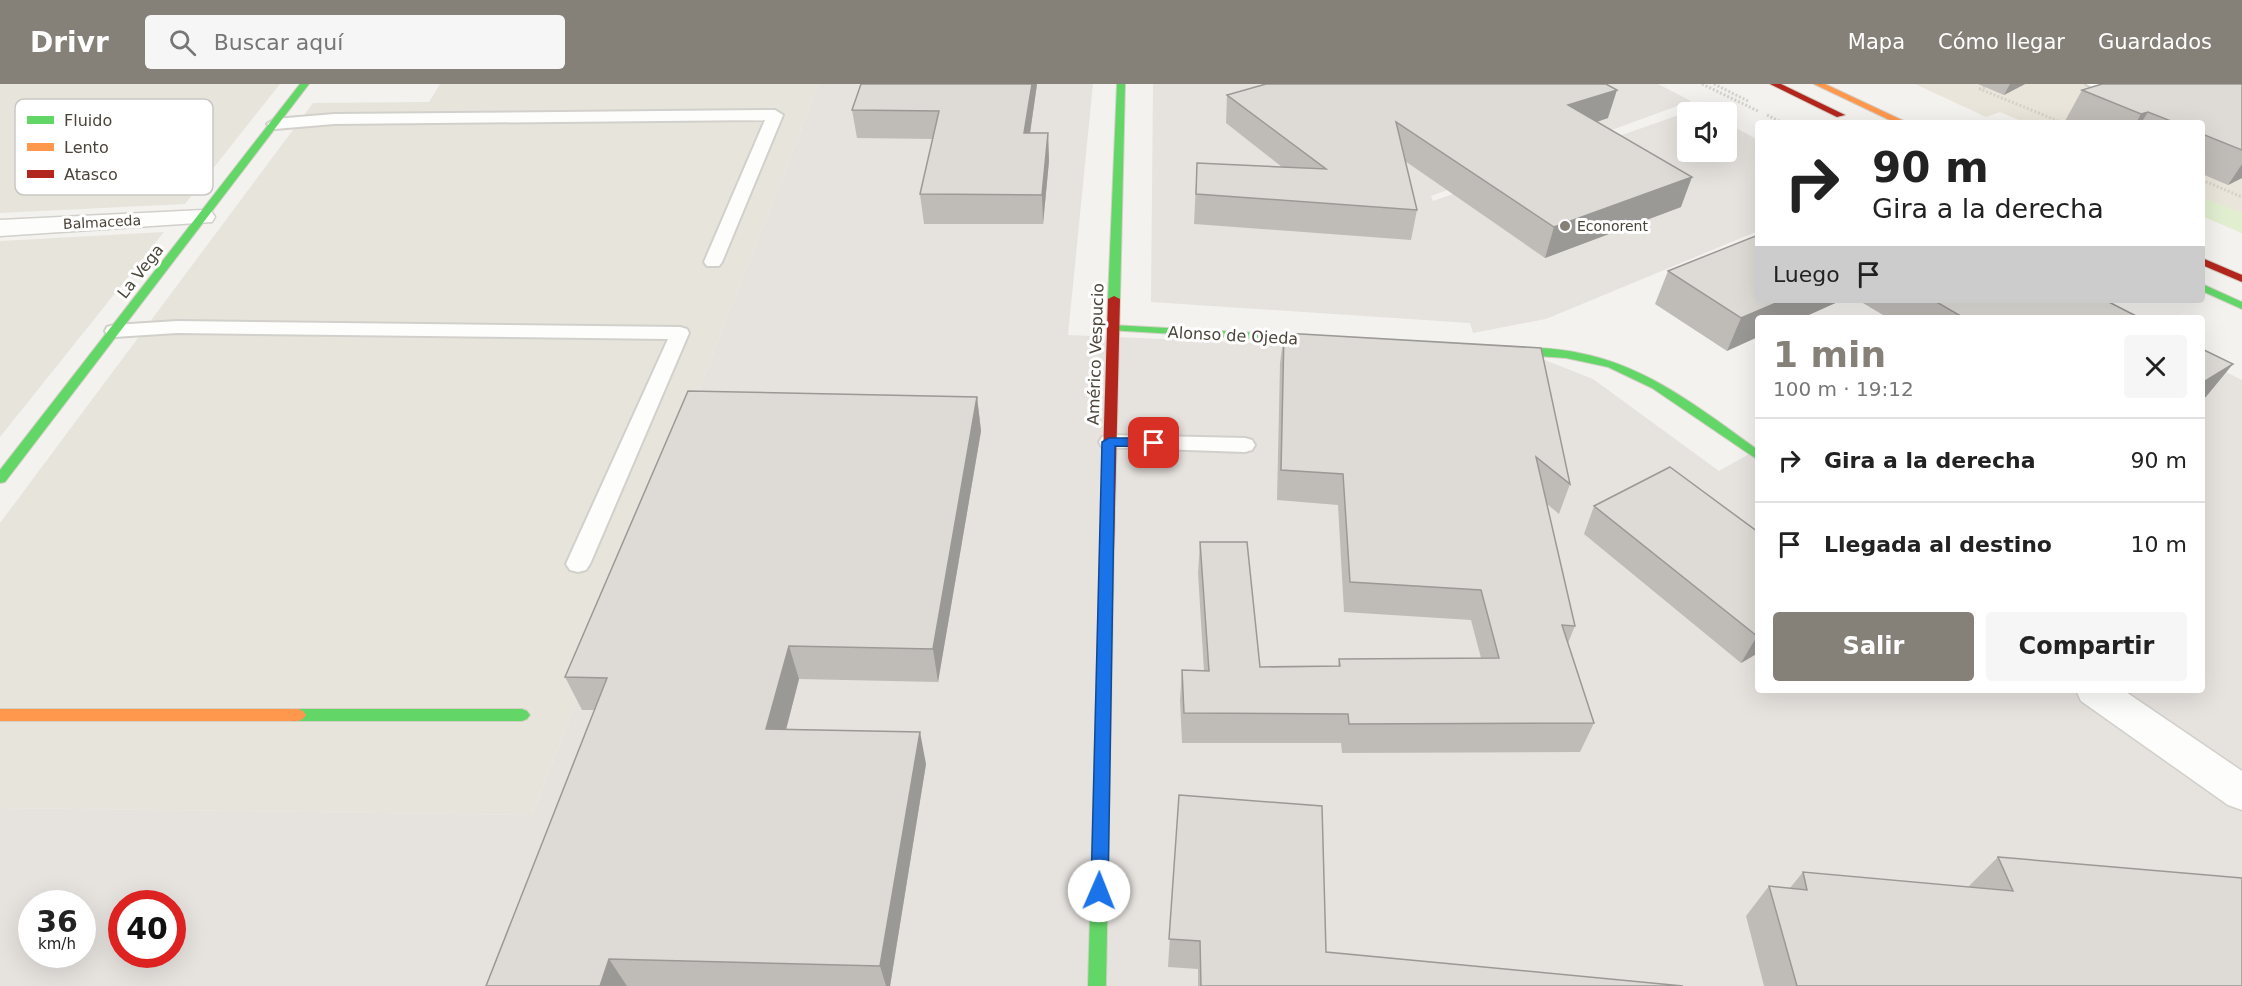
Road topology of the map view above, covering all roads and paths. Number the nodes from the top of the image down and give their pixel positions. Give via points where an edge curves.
1 (305, 84) edge
2 (1121, 84) edge
3 (1702, 84) edge
4 (1774, 84) edge
5 (1818, 84) edge
6 (2093, 84) edge
7 (2107, 84) edge
8 (1985, 87) dead end
9 (1777, 120) edge
10 (1850, 120) edge
11 (1896, 120) edge
12 (2056, 120) edge
13 (274, 124) junction
14 (2205, 181) edge
15 (2242, 197) edge
16 (203, 217) junction
17 (0, 228) edge
18 (713, 262) dead end
19 (2205, 262) edge
20 (2242, 279) edge
21 (2205, 288) edge
22 (2242, 306) edge
23 (1112, 328) junction
24 (114, 331) junction
25 (1338, 341) edge
26 (1481, 349) edge
27 (1109, 442) junction
28 (1245, 445) dead end
29 (1755, 454) edge
30 (0, 479) edge
31 (578, 564) dead end
32 (2098, 693) edge
33 (0, 715) edge
34 (522, 716) dead end
35 (2242, 793) edge
36 (1097, 986) edge

1 - 13 street, La Vega
2 - 23 street, Américo Vespucio
3 - 9 path
4 - 10 street
5 - 11 street
6 - 7 lane
8 - 12 path via 1980,89
13 - 16 street, La Vega
13 - 18 lane via 334,119 776,115
14 - 15 path
16 - 17 street, Balmaceda
16 - 24 street, La Vega
19 - 20 street
21 - 22 street
23 - 25 street, Alonso de Ojeda
23 - 27 street, Américo Vespucio
24 - 30 street, La Vega
24 - 31 lane via 177,327 680,333
26 - 29 street via 1571,355 1626,369 1656,385
27 - 28 lane
27 - 36 street, Américo Vespucio
32 - 35 street
33 - 34 street

